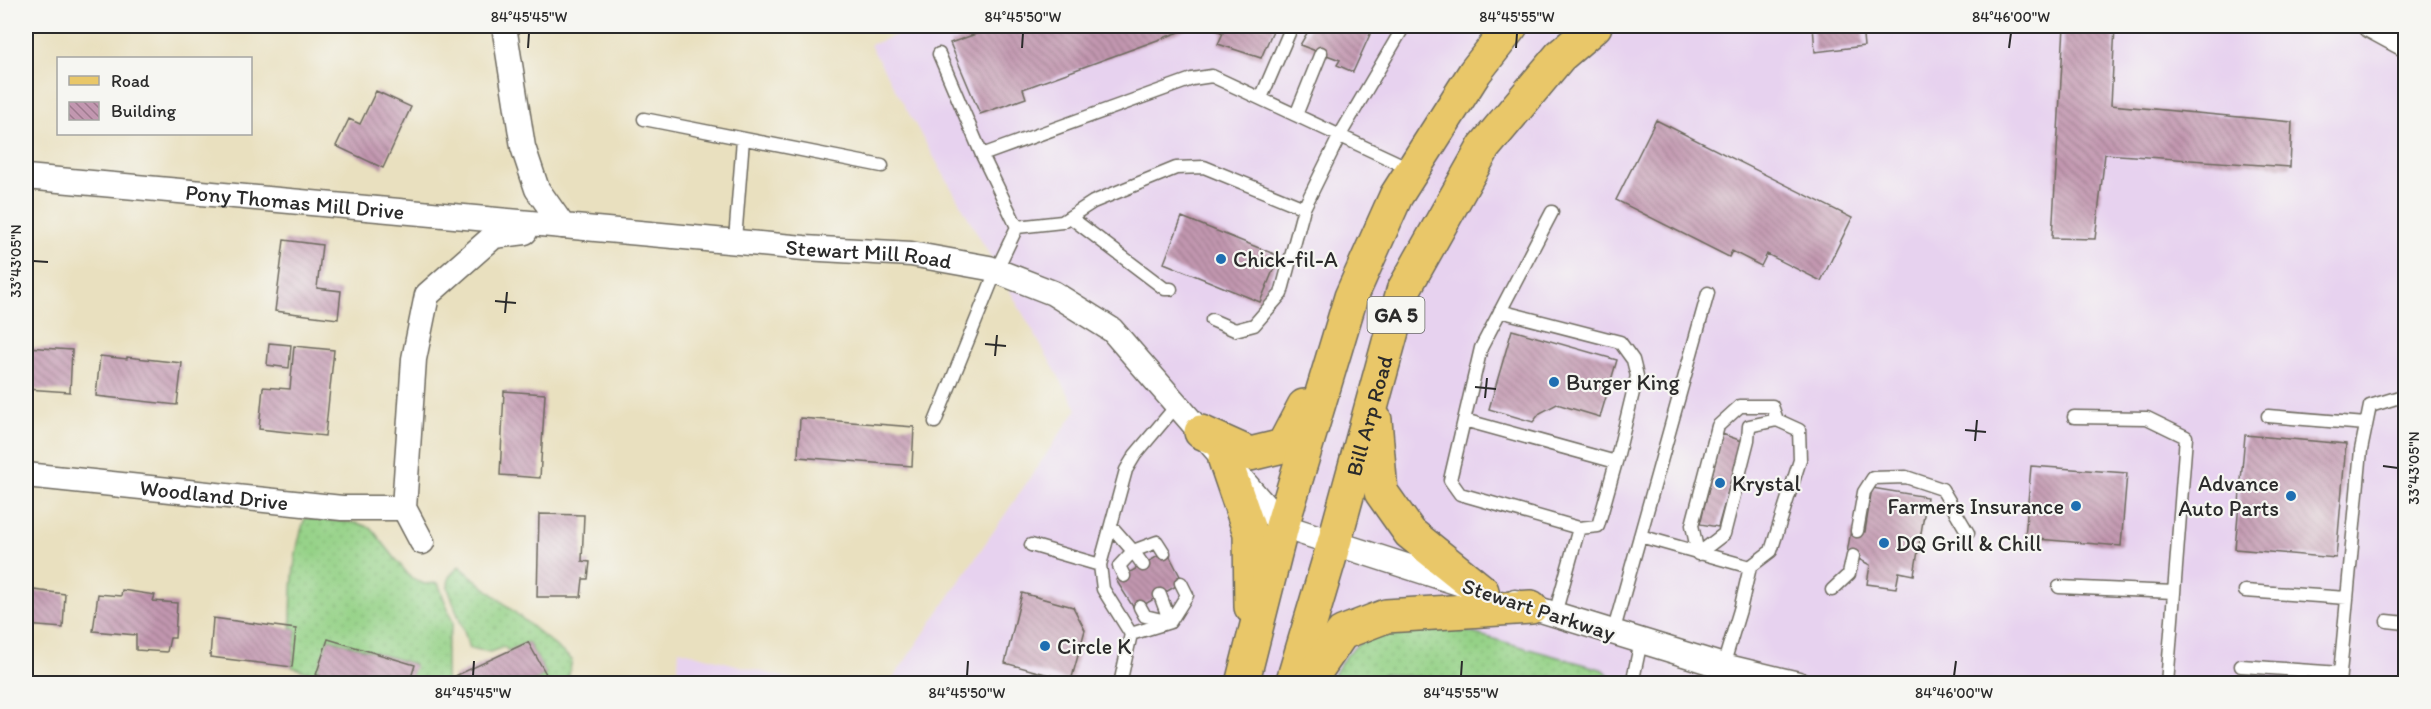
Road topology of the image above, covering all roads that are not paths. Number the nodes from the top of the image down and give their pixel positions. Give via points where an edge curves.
1 (504, 26) edge
2 (1292, 26) edge
3 (1404, 26) edge
4 (1511, 26) edge
5 (1595, 26) edge
6 (2371, 26) edge
7 (2406, 45) edge
8 (1321, 53) dead end
9 (939, 54) dead end
10 (1261, 98) junction
11 (1296, 115) junction
12 (644, 119) dead end
13 (1340, 135) junction
14 (743, 138) junction
15 (982, 155) junction
16 (882, 166) dead end
17 (1412, 170) junction
18 (26, 177) edge
19 (1304, 208) junction
20 (1552, 212) dead end
21 (1070, 217) junction
22 (563, 226) junction
23 (1017, 227) junction
24 (735, 240) junction
25 (996, 271) junction
26 (1172, 289) dead end
27 (1708, 293) dead end
28 (1351, 297) junction
29 (1500, 311) junction
30 (1212, 320) dead end
31 (2406, 395) edge
32 (1374, 397) junction
33 (1177, 405) junction
34 (2268, 416) dead end
35 (2074, 417) dead end
36 (1464, 420) junction
37 (1777, 420) junction
38 (935, 422) dead end
39 (2366, 423) junction
40 (1201, 432) junction
41 (1225, 460) junction
42 (1616, 462) junction
43 (26, 475) edge
44 (404, 508) junction
45 (1111, 525) junction
46 (1282, 526) junction
47 (1579, 528) junction
48 (1857, 531) dead end
49 (1968, 533) dead end
50 (1640, 536) junction
51 (422, 542) dead end
52 (1334, 543) junction
53 (1031, 544) dead end
54 (1133, 551) junction
55 (1164, 553) dead end
56 (1698, 554) junction
57 (1853, 556) dead end
58 (1100, 565) junction
59 (1143, 565) dead end
60 (1750, 567) junction
61 (1124, 576) dead end
62 (1180, 583) dead end
63 (2059, 587) dead end
64 (1832, 590) dead end
65 (1482, 591) junction
66 (2245, 591) dead end
67 (2174, 592) junction
68 (1160, 595) dead end
69 (2347, 598) junction
70 (1140, 607) dead end
71 (1543, 611) junction
72 (2387, 621) dead end
73 (1170, 622) junction
74 (2406, 623) edge
75 (1613, 633) junction
76 (1131, 634) junction
77 (1641, 641) junction
78 (1253, 644) junction
79 (1723, 666) junction
80 (2241, 666) dead end
81 (2339, 678) edge
82 (1120, 684) edge
83 (1242, 684) edge
84 (1292, 684) edge
85 (1307, 684) edge
86 (1632, 684) edge
87 (1798, 684) edge
88 (2167, 684) edge

1 - 22 street via 523,147 537,189
2 - 10 lane
3 - 13 lane
4 - 17 main road, GA 5 via 1475,72
5 - 32 main road, Bill Arp Road / GA 5 via 1560,56 1484,147 1403,291
6 - 7 street
8 - 11 lane
9 - 15 lane
10 - 11 lane
10 - 15 lane via 1212,76 1192,79
11 - 13 lane
12 - 14 lane
13 - 17 lane
13 - 19 lane
14 - 16 lane
14 - 24 lane
15 - 23 lane
17 - 28 main road, GA 5 via 1396,196
18 - 22 street, Pony Thomas Mill Drive
19 - 21 lane via 1204,166 1176,168 1093,202
19 - 30 lane via 1281,294 1268,310 1254,325 1235,330
20 - 29 lane
21 - 23 lane via 1062,222
21 - 26 lane via 1165,289
22 - 24 street, Stewart Mill Road
22 - 44 street via 494,236 427,295 414,359
23 - 25 lane
24 - 25 street, Stewart Mill Road via 911,255
25 - 33 street, Stewart Mill Road via 1053,293 1112,330
25 - 38 lane
27 - 50 lane
28 - 40 main road via 1297,423 1283,446 1250,454
28 - 46 main road, GA 5
29 - 36 lane via 1480,348
29 - 42 lane via 1620,342 1633,360 1637,376
31 - 39 lane via 2370,406
32 - 52 main road, Bill Arp Road / GA 5
32 - 65 main road via 1381,492 1410,533
33 - 40 street, Stewart Mill Road
33 - 45 lane via 1126,470
34 - 39 lane
35 - 67 lane via 2147,418 2186,437
36 - 42 lane
36 - 47 lane via 1450,480 1460,494
37 - 56 lane via 1749,426 1724,534
37 - 56 lane via 1772,406 1740,406 1718,426 1692,525
37 - 60 lane via 1799,430 1800,460 1771,551
39 - 69 lane
40 - 41 street, Stewart Mill Road
41 - 46 street, Stewart Mill Road
41 - 78 main road via 1250,533
42 - 47 lane via 1598,526
43 - 44 street, Woodland Drive via 342,508
44 - 51 street
45 - 54 lane
45 - 58 lane
46 - 52 street, Stewart Parkway
46 - 78 main road, GA 5
47 - 71 lane
48 - 49 lane via 1864,492 1873,478 1906,477 1942,489
50 - 56 lane
50 - 75 lane
52 - 65 street, Stewart Parkway
52 - 84 main road, Bill Arp Road / GA 5
53 - 58 lane
54 - 55 lane via 1157,542
54 - 59 lane
54 - 61 lane via 1119,566
56 - 60 lane
57 - 64 lane via 1849,574
58 - 76 lane via 1102,589
60 - 79 lane
62 - 73 lane via 1187,595
63 - 67 lane
65 - 71 street, Stewart Parkway
66 - 69 lane
67 - 88 lane
68 - 73 lane
69 - 81 lane
70 - 73 lane via 1145,616
71 - 75 street, Stewart Parkway
71 - 85 main road via 1386,616 1342,633
72 - 74 lane
73 - 76 lane
75 - 77 street, Stewart Parkway
76 - 82 lane
77 - 79 street, Stewart Parkway
77 - 86 lane
78 - 83 main road, GA 5
79 - 87 street, Stewart Parkway
80 - 81 lane

